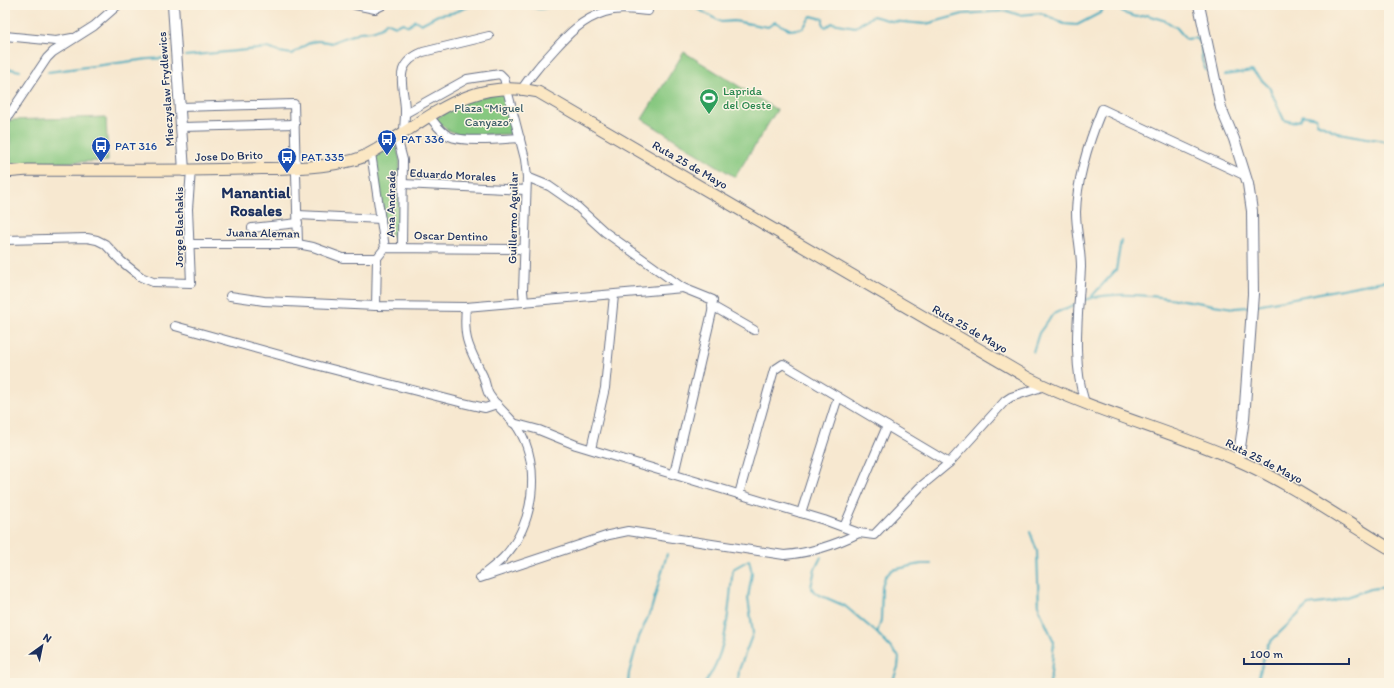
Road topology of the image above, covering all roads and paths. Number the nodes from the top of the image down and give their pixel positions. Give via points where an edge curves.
1 (118, 5) edge
2 (173, 5) edge
3 (358, 5) edge
4 (383, 5) edge
5 (1199, 5) edge
6 (648, 11) dead end
7 (5, 36) edge
8 (489, 36) dead end
9 (75, 38) junction
10 (508, 88) junction
11 (522, 89) junction
12 (553, 100) joint
13 (180, 107) junction
14 (406, 113) junction
15 (429, 116) junction
16 (5, 121) edge
17 (295, 124) junction
18 (182, 127) junction
19 (400, 134) junction
20 (520, 138) junction
21 (372, 153) junction
22 (297, 167) junction
23 (188, 170) junction
24 (5, 172) edge
25 (1246, 176) junction
26 (527, 177) junction
27 (403, 184) junction
28 (526, 190) junction
29 (298, 219) junction
30 (381, 219) junction
31 (252, 228) dead end
32 (5, 240) edge
33 (189, 244) junction
34 (298, 244) junction
35 (385, 248) junction
36 (402, 248) junction
37 (524, 249) junction
38 (377, 258) junction
39 (683, 288) junction
40 (614, 295) junction
41 (230, 296) dead end
42 (524, 302) junction
43 (376, 306) junction
44 (712, 306) junction
45 (466, 307) junction
46 (176, 326) dead end
47 (754, 330) dead end
48 (1045, 386) junction
49 (838, 397) junction
50 (1085, 403) junction
51 (497, 404) junction
52 (513, 423) junction
53 (887, 426) junction
54 (591, 450) junction
55 (1238, 460) junction
56 (950, 463) junction
57 (674, 474) junction
58 (739, 494) junction
59 (801, 513) junction
60 (844, 527) junction
61 (859, 533) junction
62 (1389, 548) edge

1 - 9 street via 94,26
2 - 13 street, Mieczyslaw Frydlewics
3 - 4 street via 375,9
5 - 25 street via 1222,108
6 - 11 street via 606,11 589,18 559,43 532,73
7 - 9 street via 56,41
8 - 14 street via 423,52 410,59 401,78
9 - 16 street via 47,58
10 - 11 main road, Jose Do Brito
10 - 14 street via 500,74 467,80
10 - 15 main road, Jose Do Brito via 489,89 467,96
10 - 20 street, Guillermo Aguilar
11 - 12 main road, Jose Do Brito via 538,92
12 - 48 main road, Ruta 25 de Mayo
13 - 17 street via 294,104
13 - 18 street, Mieczyslaw Frydlewics
14 - 19 street
15 - 19 main road, Jose Do Brito
15 - 20 street via 449,136 460,139
17 - 18 street
17 - 22 street
18 - 23 street, Mieczyslaw Frydlewics
19 - 21 main road, Jose Do Brito
19 - 27 street, Ana Andrade
20 - 26 street, Guillermo Aguilar
21 - 22 main road, Jose Do Brito via 340,163
21 - 30 street
22 - 23 main road, Jose Do Brito
22 - 29 street
23 - 24 main road, Jose Do Brito
23 - 33 street, Jorge Blachakis
25 - 50 street via 1102,109 1080,178 1076,214 1081,266 1077,324 1080,387
25 - 55 street via 1252,211 1253,294 1244,419
26 - 28 street, Guillermo Aguilar
26 - 39 street via 549,186 572,202 605,232
27 - 28 street, Eduardo Morales
27 - 36 street, Ana Andrade
28 - 37 street, Guillermo Aguilar
29 - 30 street
29 - 31 street
29 - 34 street
30 - 35 street
32 - 33 street, Jorge Blachakis via 97,240 106,244 121,261 141,277 152,282 191,283
33 - 34 street, Juana Aleman
34 - 38 street, Juana Aleman via 343,258
35 - 36 street
35 - 38 street
36 - 37 street, Oscar Dentino
37 - 42 street, Guillermo Aguilar
38 - 43 street
39 - 40 street
39 - 44 street via 713,300
40 - 42 street
40 - 54 street via 605,388
41 - 43 street via 264,301
42 - 45 street
43 - 45 street
44 - 47 street
44 - 57 street
45 - 51 street via 464,330 467,342 489,395
46 - 51 street via 463,403 485,408
48 - 50 main road, Ruta 25 de Mayo
48 - 56 street via 1005,400
49 - 53 street
49 - 58 street via 783,364 774,370
49 - 59 street
50 - 55 main road, Ruta 25 de Mayo
51 - 52 street
52 - 54 street via 540,430
52 - 61 street via 528,450 533,483 530,503 514,544 504,558 480,578 608,535 628,531 784,555 806,553
53 - 56 street
53 - 60 street
54 - 57 street
55 - 62 main road, Ruta 25 de Mayo via 1278,480
56 - 61 street via 920,487 874,535
57 - 58 street
58 - 59 street
59 - 60 street
60 - 61 street

